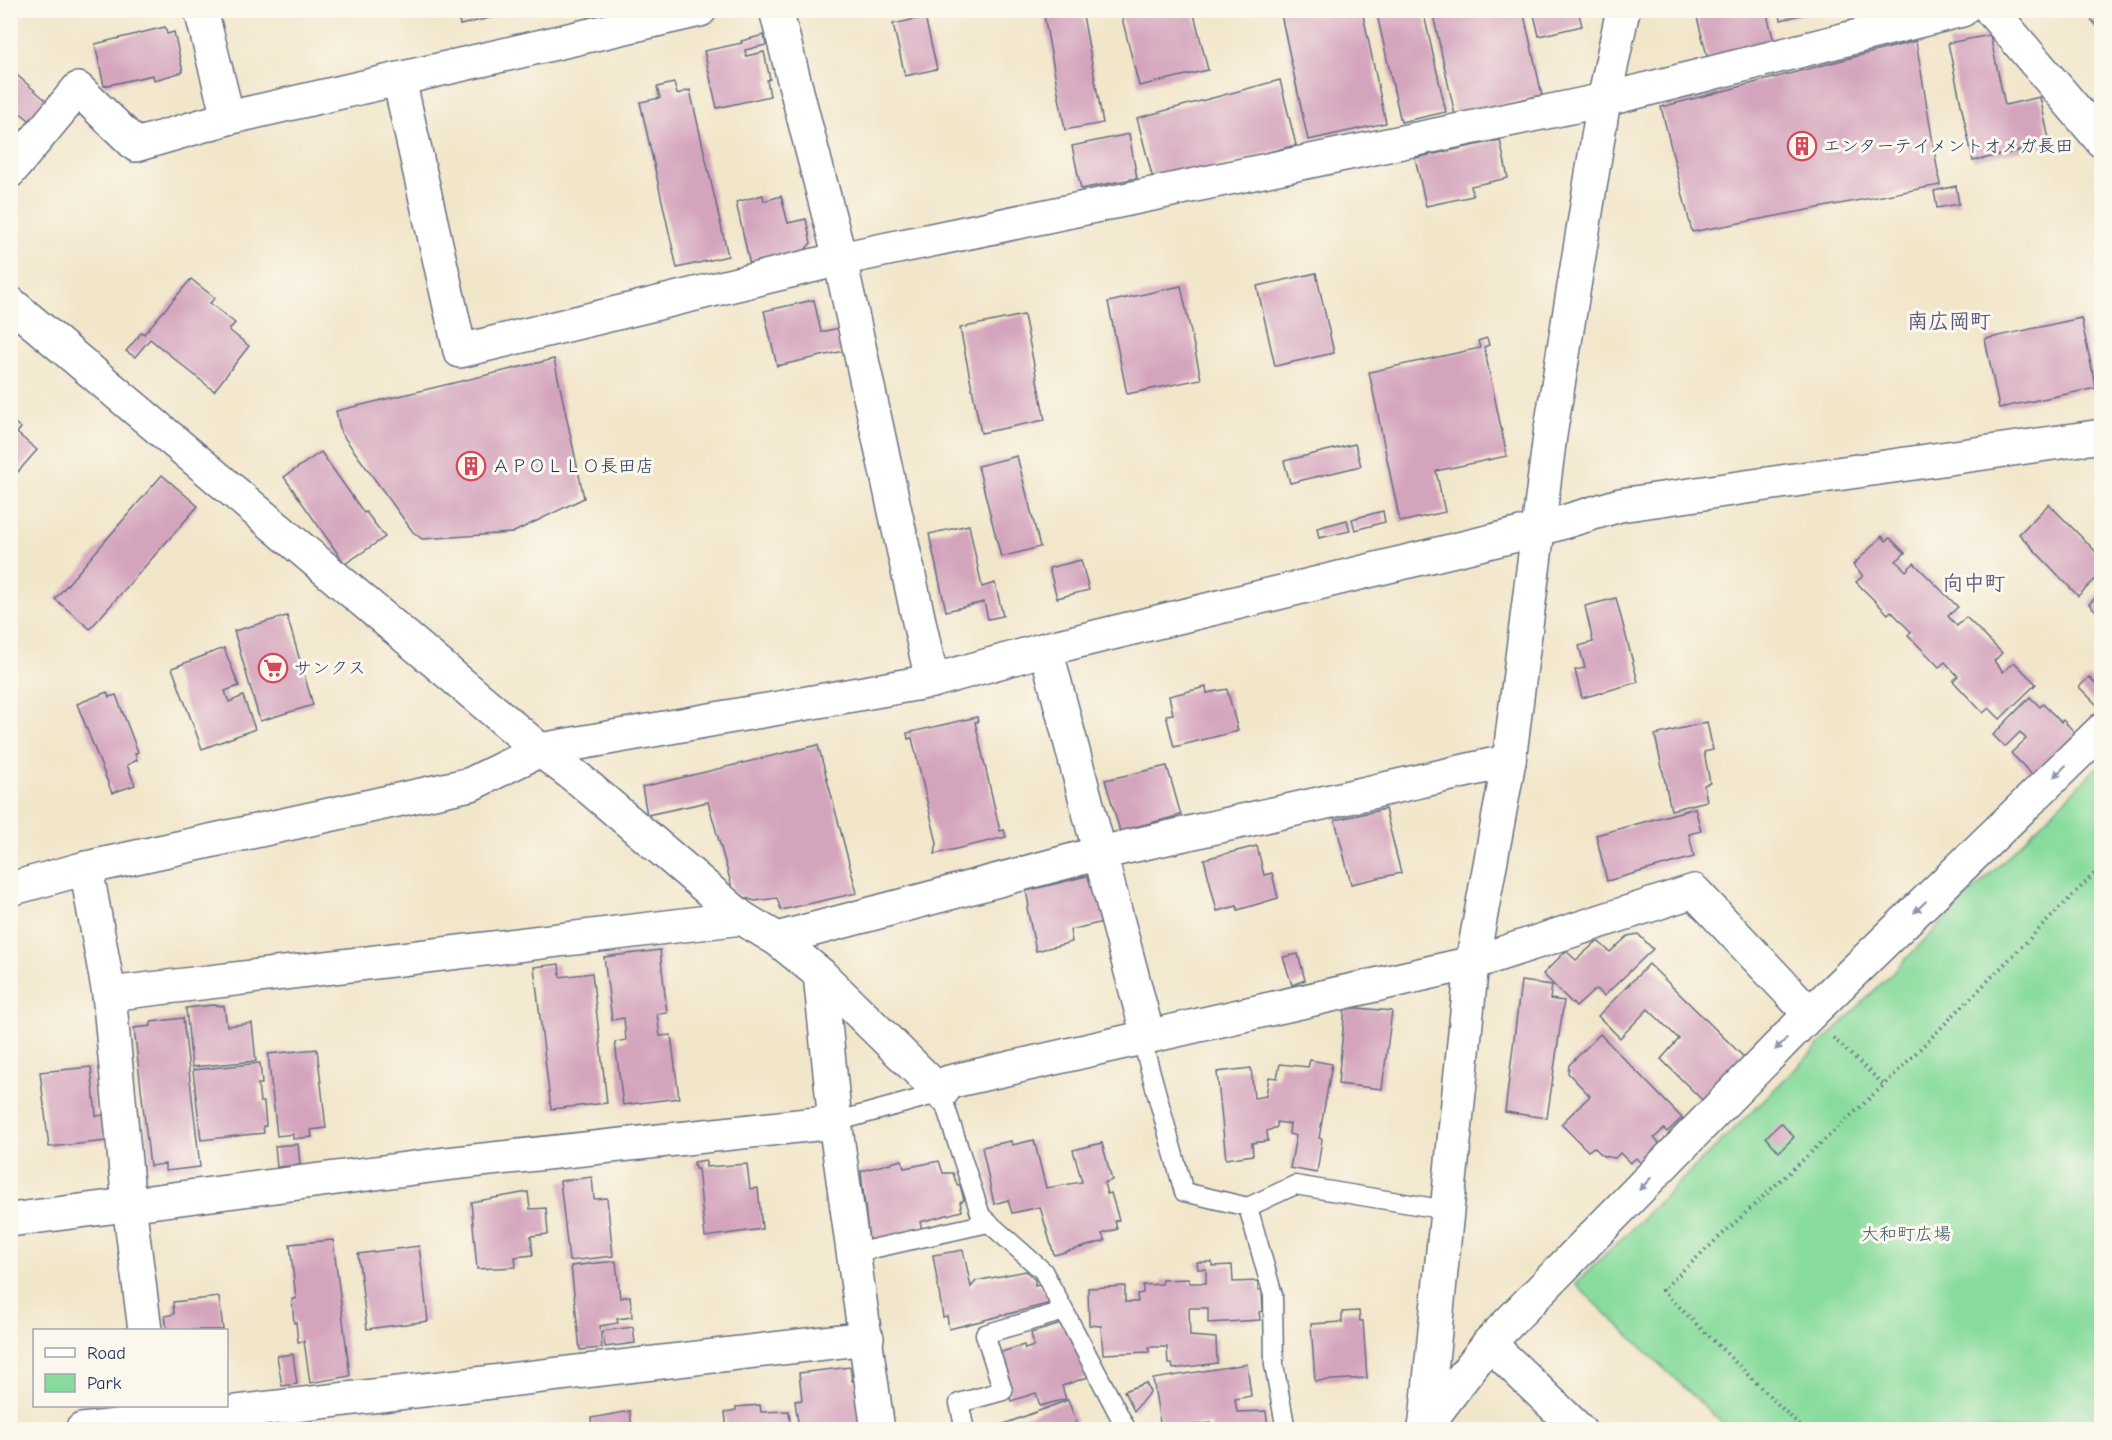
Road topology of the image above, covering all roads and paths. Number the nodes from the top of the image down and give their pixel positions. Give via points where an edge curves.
1 (201, 10) edge
2 (700, 10) edge
3 (776, 10) edge
4 (1623, 10) edge
5 (1962, 10) edge
6 (1991, 10) edge
7 (399, 79) junction
8 (1604, 100) junction
9 (228, 118) junction
10 (2101, 140) edge
11 (10, 171) edge
12 (840, 259) junction
13 (10, 303) edge
14 (2102, 436) edge
15 (1537, 530) junction
16 (1046, 649) junction
17 (932, 681) junction
18 (2102, 730) edge
19 (540, 750) junction
20 (1509, 761) junction
21 (1100, 853) junction
22 (2102, 866) edge
23 (87, 868) junction
24 (10, 889) edge
25 (742, 918) junction
26 (777, 939) junction
27 (1472, 963) junction
28 (820, 974) junction
29 (109, 994) junction
30 (1820, 1025) junction
31 (1144, 1036) junction
32 (1884, 1085) junction
33 (941, 1093) junction
34 (835, 1122) junction
35 (129, 1204) junction
36 (1248, 1208) junction
37 (1447, 1210) junction
38 (10, 1220) edge
39 (988, 1223) junction
40 (854, 1253) junction
41 (1064, 1311) junction
42 (145, 1329) edge
43 (867, 1338) junction
44 (1489, 1343) junction
45 (156, 1418) edge
46 (1419, 1429) edge
47 (82, 1430) edge
48 (878, 1430) edge
49 (965, 1430) edge
50 (1127, 1430) edge
51 (1286, 1430) edge
52 (1579, 1430) edge
53 (1804, 1430) edge

1 - 9 street
2 - 7 street
3 - 12 street
4 - 8 street
5 - 8 street
6 - 10 street
7 - 9 street
7 - 12 street via 460,351
8 - 12 street
8 - 15 street
9 - 11 street via 136,145 78,89
12 - 17 street
13 - 19 street
14 - 15 street via 1620,505
15 - 16 street
15 - 20 street
16 - 17 street
16 - 21 street
17 - 19 street
18 -> 30 street
19 - 23 street via 471,784
19 - 25 street
20 - 21 street
20 - 27 street
21 - 26 street
21 - 31 street
22 - 32 path
23 - 24 street
23 - 29 street
25 - 26 street
25 - 29 street
26 - 28 street
27 - 30 street via 1694,891
27 - 31 street
27 - 37 street
28 - 33 street
28 - 34 street
29 - 35 street
30 - 32 path
30 -> 44 street
31 - 33 street via 949,1082
31 - 36 lane via 1184,1192
32 - 53 path via 1662,1290
33 - 34 lane
33 - 39 lane via 981,1216
34 - 35 street via 445,1164
34 - 40 street
35 - 38 street
35 - 42 street
36 - 37 lane via 1295,1185
36 - 51 lane via 1273,1295 1274,1365
37 - 46 street
39 - 40 lane
39 - 41 lane via 1043,1271
40 - 43 street
41 - 49 lane via 985,1334 1003,1391 959,1403
41 - 50 lane
43 - 45 street
43 - 48 street
44 - 46 street
44 - 52 street
45 - 47 street

